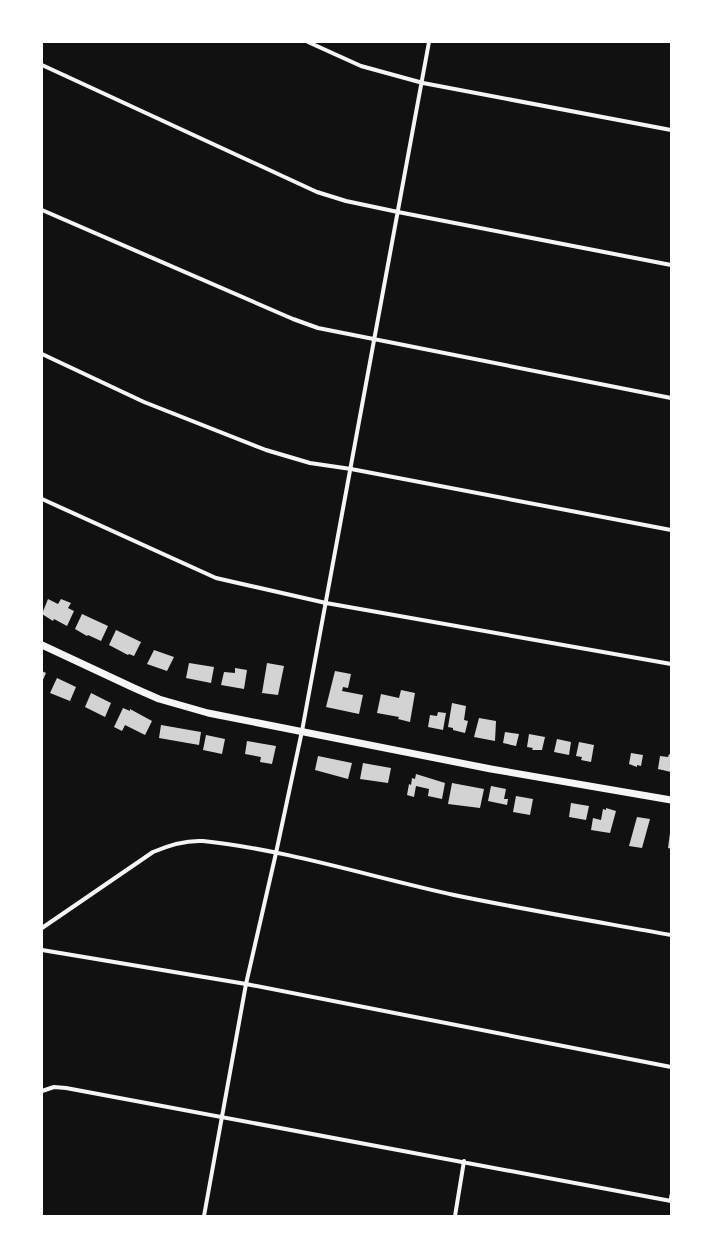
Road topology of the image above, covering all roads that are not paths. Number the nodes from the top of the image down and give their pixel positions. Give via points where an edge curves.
1 (308, 42) edge
2 (430, 42) edge
3 (42, 64) edge
4 (423, 83) junction
5 (671, 130) edge
6 (42, 210) edge
7 (398, 212) junction
8 (671, 265) edge
9 (375, 339) junction
10 (42, 354) edge
11 (671, 398) edge
12 (351, 469) junction
13 (42, 499) edge
14 (671, 530) edge
15 (326, 603) junction
16 (42, 646) edge
17 (671, 664) edge
18 (302, 731) junction
19 (671, 800) edge
20 (276, 854) junction
21 (42, 928) edge
22 (671, 936) edge
23 (42, 950) edge
24 (246, 984) junction
25 (671, 1067) edge
26 (42, 1091) edge
27 (222, 1116) junction
28 (464, 1162) junction
29 (671, 1195) edge
30 (670, 1201) edge
31 (204, 1216) edge
32 (454, 1216) edge

1 - 4 street via 361,66
2 - 4 street
3 - 7 street via 298,184 346,201
4 - 5 street
4 - 7 street
6 - 9 street via 293,319 318,328
7 - 8 street
7 - 9 street
9 - 11 street
9 - 12 street
10 - 12 street via 144,402 266,450 310,463
12 - 14 street
12 - 15 street
13 - 15 street via 216,578
15 - 17 street
15 - 18 street
16 - 18 street via 159,699 208,713
18 - 19 street via 491,769
18 - 20 street
20 - 21 street via 202,841 167,846 153,852
20 - 22 street via 454,895
20 - 24 street
23 - 24 street
24 - 25 street
24 - 27 street
26 - 27 street via 66,1088
27 - 28 street
27 - 31 street
28 - 30 street
28 - 32 street
29 - 30 lane

